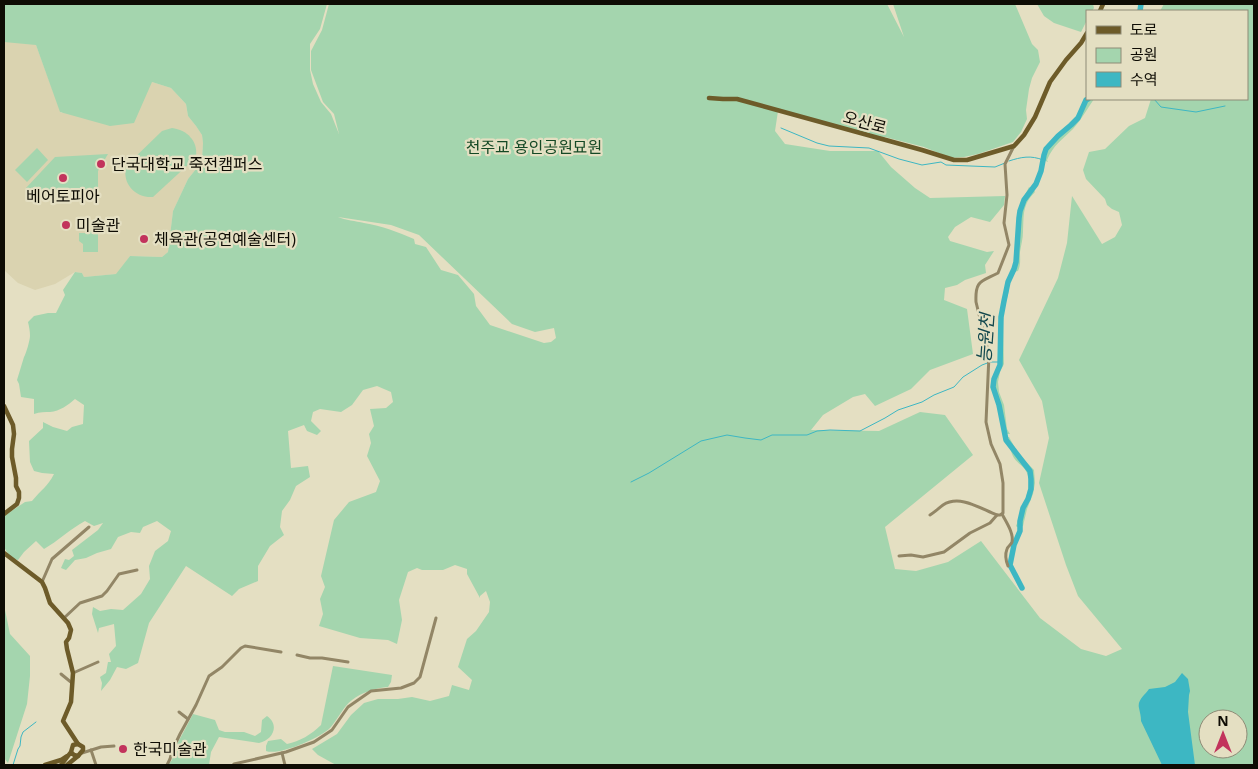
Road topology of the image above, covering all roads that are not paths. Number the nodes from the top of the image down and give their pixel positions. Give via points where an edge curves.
1 (1086, 35) edge
2 (709, 98) dead end
3 (1014, 146) junction
4 (4, 406) edge
5 (4, 514) edge
6 (1002, 514) junction
7 (930, 515) dead end
8 (997, 515) junction
9 (88, 527) dead end
10 (4, 553) edge
11 (900, 556) dead end
12 (1008, 566) dead end
13 (137, 570) dead end
14 (42, 582) junction
15 (64, 618) junction
16 (436, 618) dead end
17 (281, 652) dead end
18 (297, 655) dead end
19 (98, 662) dead end
20 (348, 662) dead end
21 (73, 673) junction
22 (61, 674) dead end
23 (72, 683) junction
24 (180, 712) dead end
25 (188, 719) junction
26 (78, 744) junction
27 (114, 746) dead end
28 (91, 750) junction
29 (70, 753) junction
30 (282, 753) junction
31 (80, 754) junction
32 (45, 765) edge
33 (61, 765) edge
34 (66, 765) edge
35 (96, 765) edge
36 (167, 765) edge
37 (233, 765) edge
38 (284, 765) edge

1 - 3 street via 1050,82 1035,117
2 - 3 street, 오산로 via 737,99 957,161
3 - 6 street via 1006,162 1004,223 1009,245 998,273 980,282 976,289 976,302 989,355 986,422 1000,464
4 - 5 street via 13,425 12,457 19,492 16,504
6 - 8 street
6 - 12 street via 1012,536 1006,550
7 - 8 street via 943,505 954,502 969,503
8 - 11 street via 990,523 944,552 924,557
9 - 14 street via 52,559
10 - 14 street
13 - 15 street via 120,574 102,596 80,603
14 - 15 street via 50,603
15 - 21 street via 71,630 66,642
16 - 30 street via 420,676 414,683 401,688 371,691 348,707 332,730 314,742
17 - 25 street via 252,646 241,648 209,676
18 - 20 street
19 - 21 street
21 - 23 street
22 - 23 street
23 - 26 street via 71,702 63,721
24 - 25 street
25 - 36 street
26 - 29 street via 73,745
26 - 31 street via 82,747
27 - 28 street
28 - 31 street
28 - 35 street
29 - 31 street
29 - 32 street
29 - 33 street
30 - 37 street
30 - 38 street
31 - 34 street

